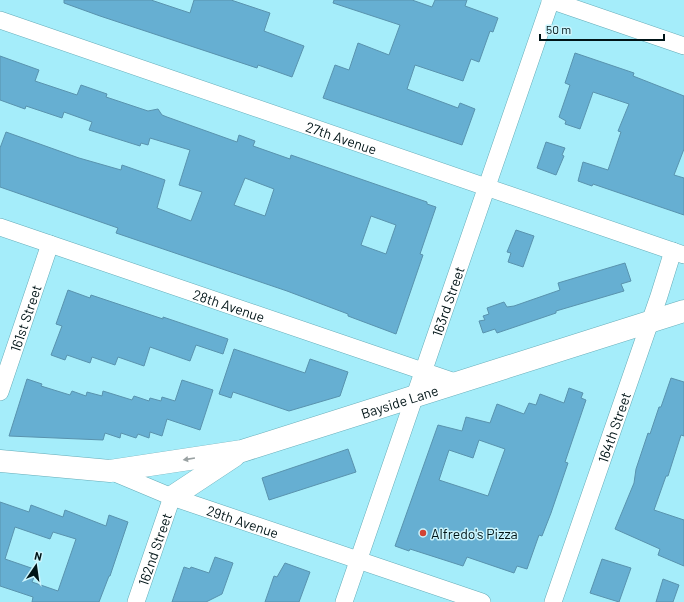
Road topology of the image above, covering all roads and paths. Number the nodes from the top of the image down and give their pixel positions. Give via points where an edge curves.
1 (551, 0) edge
2 (0, 20) edge
3 (684, 46) edge
4 (487, 187) junction
5 (0, 227) edge
6 (50, 244) junction
7 (678, 253) edge
8 (684, 311) edge
9 (649, 322) junction
10 (424, 371) junction
11 (458, 383) junction
12 (0, 392) edge
13 (415, 397) junction
14 (242, 451) junction
15 (0, 461) edge
16 (110, 471) junction
17 (172, 497) junction
18 (358, 560) junction
19 (136, 602) edge
20 (344, 602) edge
21 (482, 602) edge
22 (553, 602) edge

1 - 3 street
1 - 4 street, 163rd Street
2 - 4 street, 27th Avenue
4 - 7 street, 27th Avenue
4 - 10 street, 163rd Street
5 - 6 street, 28th Avenue
6 - 10 street, 28th Avenue
6 - 12 street, 161st Street
7 - 9 street, 164th Street
8 - 9 street, Bayside Lane
9 - 11 street, Bayside Lane
9 - 22 street, 164th Street
10 - 11 street, 28th Avenue
10 - 13 street, 163rd Street
11 - 13 street, Bayside Lane
13 - 14 street, Bayside Lane
13 - 18 street, 163rd Street
14 -> 16 street, Bayside Lane
14 - 17 street
15 - 16 street, 29th Avenue
16 - 17 street, 29th Avenue
17 - 18 street, 29th Avenue
17 - 19 street, 162nd Street
18 - 20 street, 163rd Street
18 - 21 street, 29th Avenue

